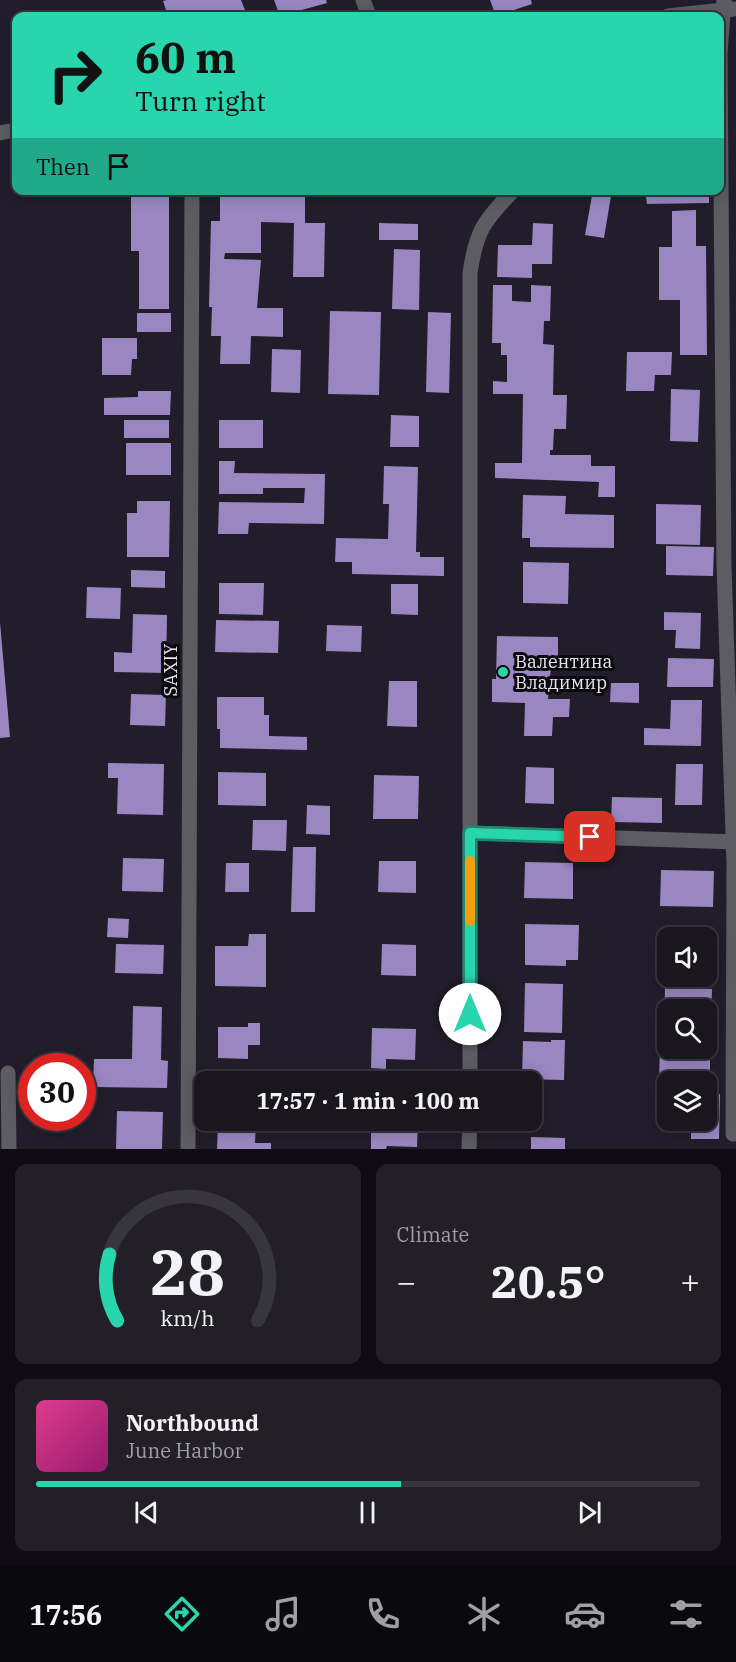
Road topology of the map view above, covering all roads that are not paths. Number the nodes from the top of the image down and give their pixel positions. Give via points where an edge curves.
1 (729, 6) edge
2 (697, 12) edge
3 (724, 32) edge
4 (724, 161) edge
5 (192, 195) edge
6 (509, 195) edge
7 (729, 295) edge
8 (730, 566) edge
9 (470, 833) junction
10 (735, 842) edge
11 (470, 1071) edge
12 (8, 1073) dead end
13 (470, 1131) edge
14 (733, 1134) dead end
15 (9, 1149) edge
16 (188, 1149) edge
17 (470, 1149) edge

1 - 2 street
1 - 3 street
4 - 7 street
5 - 16 street, SAXIY
6 - 9 street via 482,225 470,273
7 - 8 street
8 - 10 street
9 - 10 street
9 - 11 street
10 - 14 street
12 - 15 street
13 - 17 street

